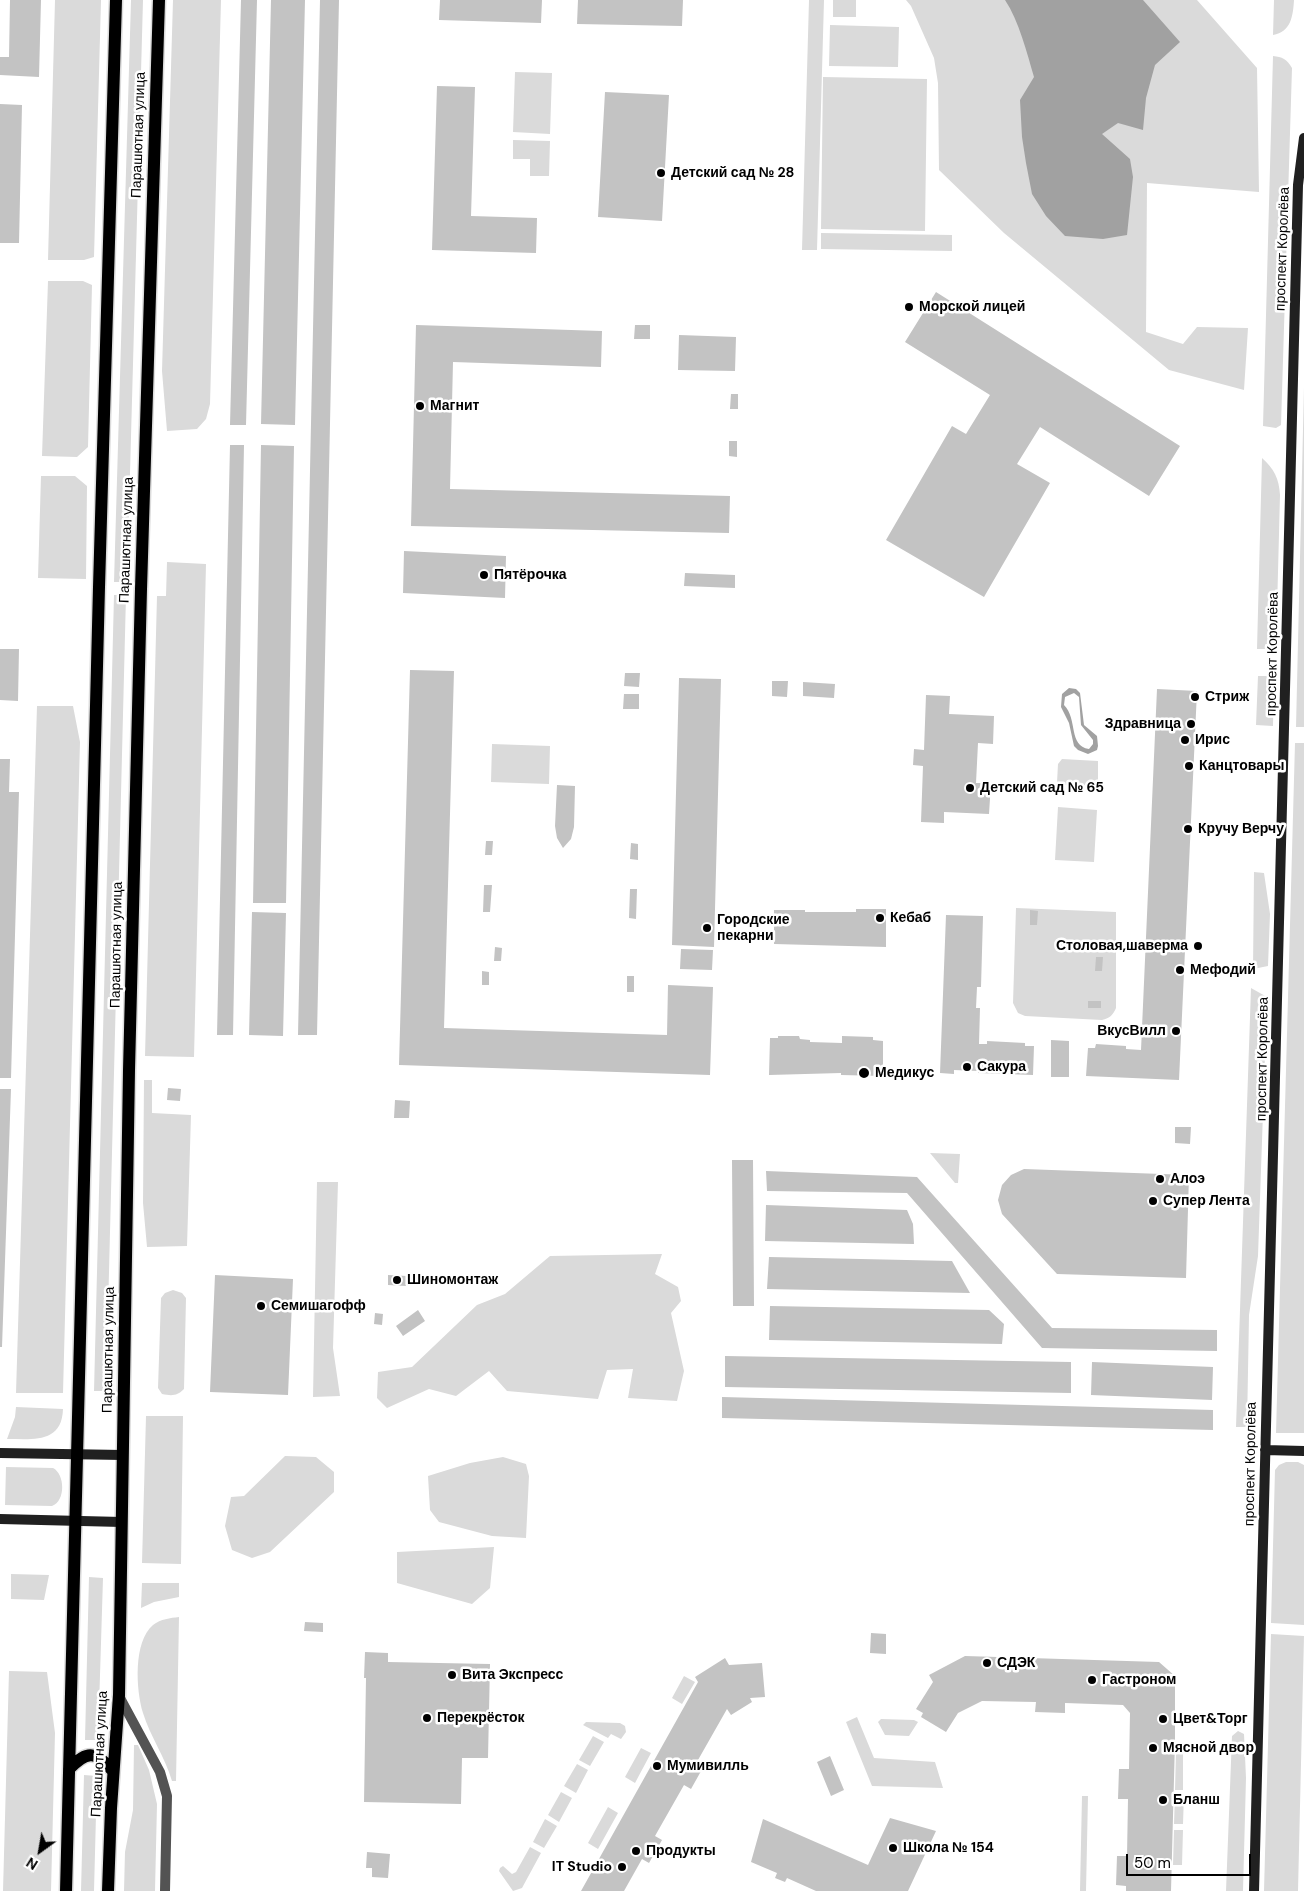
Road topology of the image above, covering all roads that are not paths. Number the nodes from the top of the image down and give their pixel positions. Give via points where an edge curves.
1 (116, 0) edge
2 (158, 0) edge
3 (1304, 138) edge
4 (1304, 143) edge
5 (1265, 1450) junction
6 (1304, 1451) edge
7 (0, 1454) edge
8 (76, 1455) junction
9 (123, 1455) junction
10 (0, 1519) edge
11 (74, 1521) junction
12 (122, 1522) junction
13 (119, 1695) junction
14 (69, 1769) junction
15 (114, 1771) junction
16 (66, 1891) edge
17 (108, 1891) edge
18 (165, 1891) edge
19 (1254, 1891) edge

1 - 8 main road, Парашютная улица
2 - 9 main road, Парашютная улица via 129,1079
3 - 4 street, проспект Королёва
4 - 5 street, проспект Королёва via 1298,185
5 - 6 street
5 - 19 street, проспект Королёва
7 - 8 street
8 - 9 street
8 - 11 main road, Парашютная улица
9 - 12 main road, Парашютная улица
10 - 11 street
11 - 12 street
11 - 14 main road, Парашютная улица
12 - 13 main road, Парашютная улица
13 - 15 main road, Парашютная улица
13 - 18 street via 160,1772 167,1796
14 - 15 main road via 90,1754 98,1756
14 - 16 main road, Парашютная улица
15 - 17 main road, Парашютная улица

